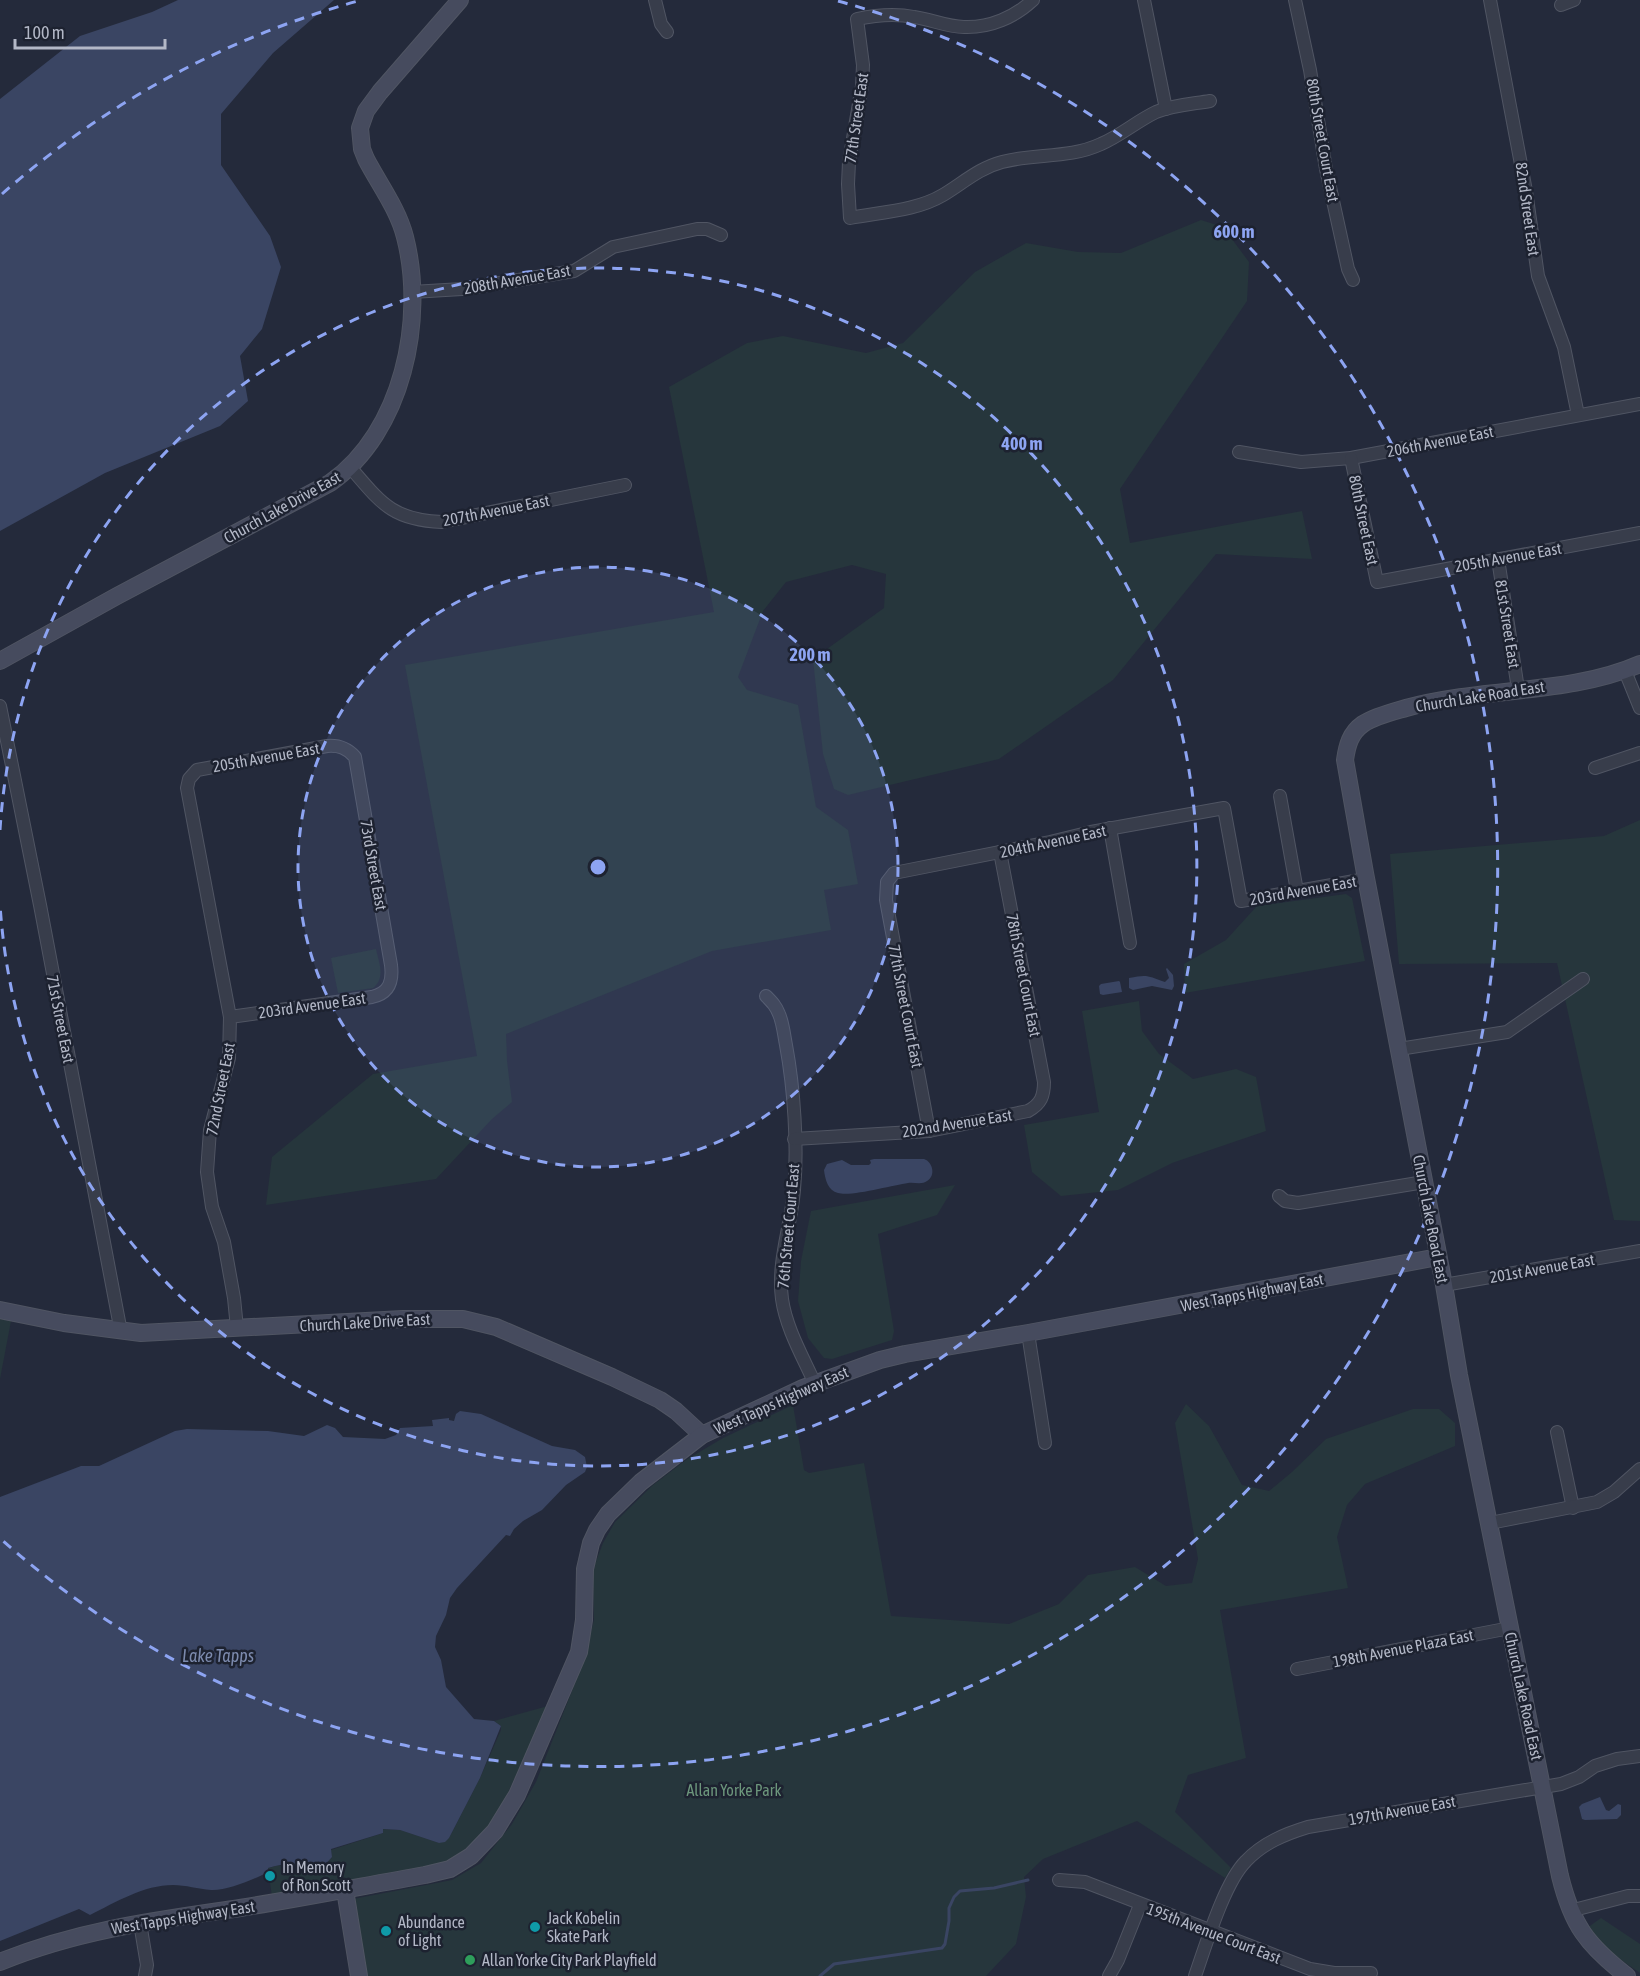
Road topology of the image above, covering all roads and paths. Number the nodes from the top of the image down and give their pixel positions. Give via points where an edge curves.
1 (460, 0) edge
2 (655, 0) edge
3 (1033, 0) edge
4 (1144, 0) edge
5 (1295, 0) edge
6 (1490, 0) edge
7 (1574, 0) edge
8 (1561, 5) dead end
9 (667, 32) dead end
10 (1210, 101) dead end
11 (1166, 109) junction
12 (721, 235) dead end
13 (1353, 280) dead end
14 (412, 292) junction
15 (1640, 404) edge
16 (1578, 415) junction
17 (1239, 452) dead end
18 (1351, 458) junction
19 (350, 468) junction
20 (625, 485) dead end
21 (1640, 533) edge
22 (1497, 559) junction
23 (1377, 582) joint
24 (0, 661) edge
25 (1633, 667) edge
26 (1518, 689) junction
27 (0, 706) edge
28 (1640, 708) edge
29 (346, 749) joint
30 (1640, 753) edge
31 (1595, 768) dead end
32 (189, 779) joint
33 (1280, 796) dead end
34 (1110, 828) junction
35 (1000, 852) junction
36 (1366, 879) junction
37 (887, 882) joint
38 (1297, 891) junction
39 (1241, 901) joint
40 (1130, 943) dead end
41 (1583, 979) dead end
42 (390, 985) joint
43 (766, 996) dead end
44 (230, 1017) junction
45 (1399, 1049) junction
46 (1042, 1097) joint
47 (929, 1131) junction
48 (794, 1139) junction
49 (1424, 1182) junction
50 (1279, 1196) dead end
51 (1640, 1251) edge
52 (1438, 1257) junction
53 (1444, 1285) junction
54 (0, 1310) edge
55 (237, 1328) junction
56 (121, 1332) junction
57 (1029, 1334) junction
58 (815, 1384) junction
59 (1557, 1432) dead end
60 (702, 1435) junction
61 (1045, 1443) dead end
62 (1640, 1469) edge
63 (1573, 1508) junction
64 (1490, 1523) junction
65 (1510, 1628) junction
66 (1297, 1669) dead end
67 (1640, 1756) edge
68 (1543, 1787) junction
69 (1059, 1880) dead end
70 (345, 1890) junction
71 (1640, 1896) edge
72 (1140, 1905) junction
73 (1570, 1911) junction
74 (140, 1923) junction
75 (1210, 1932) junction
76 (0, 1962) edge
77 (1371, 1973) dead end
78 (145, 1976) edge
79 (359, 1976) edge
80 (1108, 1976) edge
81 (1195, 1976) edge
82 (1627, 1976) edge

1 - 14 street, Church Lake Drive East via 380,92 366,111 360,128 366,159 401,223
2 - 9 street
3 - 11 street, 77th Street East via 1011,16 984,26 964,27 892,14 857,19 863,65 849,162 850,218 922,204 943,196 988,166 1004,161 1081,152
4 - 11 street
5 - 13 street, 80th Street Court East via 1326,169
6 - 16 street, 82nd Street East via 1538,276 1564,347
7 - 8 street
10 - 11 street
12 - 14 street, 208th Avenue East via 698,229 613,247 574,271 462,289
14 - 19 street, Church Lake Drive East via 408,342 396,391 370,445
15 - 16 street, 206th Avenue East
16 - 18 street, 206th Avenue East
17 - 18 street, 206th Avenue East via 1301,462
18 - 23 street, 80th Street East
19 - 20 street, 207th Avenue East via 391,510 426,522
19 - 24 street, Church Lake Drive East via 330,483
21 - 22 street, 205th Avenue East
22 - 23 street, 205th Avenue East
22 - 26 street, 81st Street East
25 - 26 street, Church Lake Road East via 1594,679
25 - 28 street
26 - 36 street, Church Lake Road East via 1414,706 1371,719 1356,730 1344,760
27 - 56 street, 71st Street East
29 - 32 street, 205th Avenue East via 327,746 197,770
29 - 42 street, 73rd Street East via 355,757 391,965
30 - 31 street
32 - 44 street, 72nd Street East via 187,788
33 - 38 street
34 - 35 street, 204th Avenue East
34 - 39 street, 204th Avenue East via 1224,808
34 - 40 street
35 - 37 street, 204th Avenue East via 901,870
35 - 46 street, 78th Street Court East via 1044,1082
36 - 38 street, 203rd Avenue East
36 - 45 street, Church Lake Road East
37 - 47 street, 77th Street Court East via 886,900
38 - 39 street, 203rd Avenue East
41 - 45 street via 1507,1032
42 - 44 street, 203rd Avenue East via 372,997
43 - 48 street, 76th Street Court East via 780,1017 789,1064
44 - 55 street, 72nd Street East via 229,1058 210,1130 207,1172 212,1207 224,1242
45 - 49 street, Church Lake Road East
46 - 47 street, 202nd Avenue East via 1028,1111
47 - 48 street, 202nd Avenue East
48 - 58 street, 76th Street Court East via 794,1191 782,1298
49 - 50 street via 1298,1203
49 - 52 street, Church Lake Road East
51 - 53 street, 201st Avenue East
52 - 53 street, Church Lake Road East
52 - 57 street, West Tapps Highway East
53 - 64 street, Church Lake Road East
54 - 56 street, Church Lake Drive East
55 - 56 street, Church Lake Drive East
55 - 60 street, Church Lake Drive East via 444,1318 481,1323 651,1395
57 - 58 street, West Tapps Highway East via 897,1356
57 - 61 street
58 - 60 street, West Tapps Highway East
59 - 63 street
60 - 70 street, West Tapps Highway East via 641,1482 597,1530 585,1569 583,1632 576,1659 517,1795 495,1831 471,1856 450,1869
62 - 63 street via 1603,1500
63 - 64 street
64 - 65 street, Church Lake Road East
65 - 66 street, 198th Avenue Plaza East
65 - 68 street, Church Lake Road East
67 - 68 street, 197th Avenue East via 1595,1766 1579,1777
68 - 73 street, Church Lake Road East
68 - 75 street, 197th Avenue East via 1308,1827 1287,1834 1246,1861
69 - 72 street, 195th Avenue Court East via 1084,1882
70 - 74 street, West Tapps Highway East
70 - 79 street
71 - 73 street
72 - 75 street, 195th Avenue Court East
72 - 80 street
73 - 82 street, Church Lake Road East via 1587,1940
74 - 76 street, West Tapps Highway East via 76,1936
74 - 78 street via 147,1965
75 - 77 street, 195th Avenue Court East via 1310,1969
75 - 81 street, 197th Avenue East

